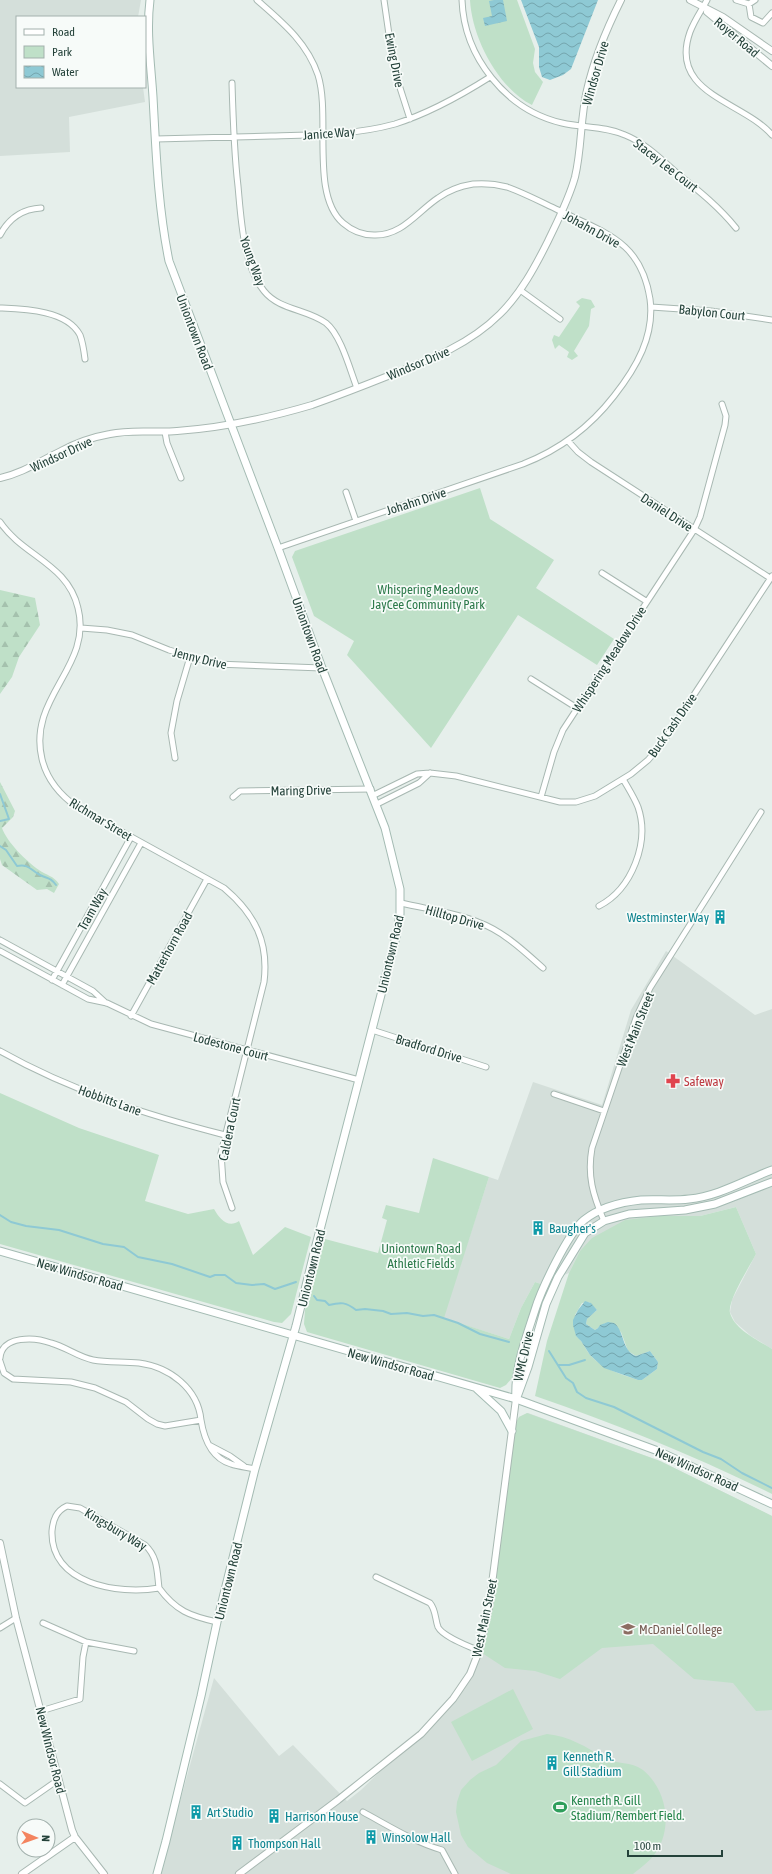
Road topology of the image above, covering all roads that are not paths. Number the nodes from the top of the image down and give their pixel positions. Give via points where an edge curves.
1 (150, 0) edge
2 (257, 0) edge
3 (384, 0) edge
4 (462, 0) edge
5 (621, 0) edge
6 (690, 0) edge
7 (707, 0) edge
8 (736, 0) edge
9 (755, 0) edge
10 (749, 4) junction
11 (703, 8) junction
12 (772, 13) edge
13 (772, 51) edge
14 (772, 66) edge
15 (490, 77) junction
16 (232, 83) dead end
17 (410, 119) junction
18 (583, 126) junction
19 (323, 134) junction
20 (772, 135) edge
21 (233, 137) junction
22 (156, 139) junction
23 (41, 208) dead end
24 (562, 212) junction
25 (736, 228) dead end
26 (0, 235) edge
27 (520, 290) junction
28 (651, 307) junction
29 (0, 308) edge
30 (560, 319) dead end
31 (772, 320) edge
32 (85, 359) dead end
33 (357, 388) junction
34 (722, 404) dead end
35 (230, 423) junction
36 (165, 432) junction
37 (568, 441) junction
38 (0, 478) edge
39 (181, 478) dead end
40 (346, 492) dead end
41 (356, 521) junction
42 (0, 522) edge
43 (694, 530) junction
44 (278, 548) junction
45 (602, 573) dead end
46 (771, 577) edge
47 (646, 601) junction
48 (81, 628) junction
49 (190, 657) junction
50 (322, 668) junction
51 (531, 679) dead end
52 (577, 708) junction
53 (175, 758) dead end
54 (430, 772) junction
55 (623, 779) junction
56 (372, 792) junction
57 (541, 797) junction
58 (233, 798) dead end
59 (377, 804) junction
60 (761, 812) dead end
61 (131, 837) junction
62 (141, 843) junction
63 (207, 879) junction
64 (401, 903) junction
65 (599, 906) dead end
66 (0, 940) edge
67 (0, 952) edge
68 (542, 968) dead end
69 (58, 970) junction
70 (68, 976) junction
71 (52, 980) junction
72 (62, 985) junction
73 (107, 1003) junction
74 (131, 1016) junction
75 (372, 1030) junction
76 (248, 1050) junction
77 (0, 1051) edge
78 (486, 1067) dead end
79 (359, 1080) junction
80 (554, 1094) dead end
81 (604, 1111) junction
82 (225, 1135) junction
83 (772, 1170) edge
84 (772, 1182) edge
85 (232, 1208) dead end
86 (599, 1211) junction
87 (604, 1221) junction
88 (0, 1251) edge
89 (294, 1336) junction
90 (0, 1358) edge
91 (0, 1361) edge
92 (475, 1387) junction
93 (516, 1399) junction
94 (201, 1420) junction
95 (512, 1431) junction
96 (256, 1469) junction
97 (772, 1504) edge
98 (0, 1543) edge
99 (376, 1578) dead end
100 (159, 1588) junction
101 (16, 1618) junction
102 (217, 1622) junction
103 (43, 1623) dead end
104 (0, 1628) edge
105 (86, 1642) junction
106 (134, 1651) dead end
107 (479, 1651) junction
108 (41, 1711) junction
109 (58, 1780) junction
110 (0, 1784) edge
111 (363, 1812) dead end
112 (75, 1837) junction
113 (22, 1874) edge
114 (104, 1874) edge
115 (157, 1874) edge
116 (239, 1874) edge
117 (455, 1874) edge

1 - 22 main road, Uniontown Road via 149,46
2 - 19 street, Johahn Drive via 296,36 313,64 321,88
3 - 17 street, Ewing Drive via 395,73
4 - 15 street, Stacey Lee Court via 469,36
5 - 18 street, Windsor Drive via 592,72
6 - 11 street, Royer Road
7 - 11 street
8 - 10 street
9 - 10 street
10 - 12 street via 751,17 762,23
11 - 13 street, Royer Road via 723,17
11 - 14 street, Royer Road
11 - 20 street via 692,26 688,39 690,72 704,89 751,116
15 - 17 street, Janice Way via 455,99
15 - 18 street, Stacey Lee Court via 502,91 526,109 547,119
16 - 21 street, Young Way
17 - 19 street, Janice Way via 371,129
18 - 24 street, Windsor Drive via 574,178
18 - 25 street, Stacey Lee Court via 613,130 633,138 704,195
19 - 21 street, Janice Way
19 - 24 street, Johahn Drive via 328,202 343,223 360,233 378,235 394,232 448,191 475,184 509,188
21 - 22 street, Janice Way
21 - 33 street, Young Way via 243,236 259,283 276,301 320,319 331,328 341,346
22 - 35 main road, Uniontown Road via 169,261
23 - 26 street via 29,209 17,215
24 - 27 street, Windsor Drive
24 - 28 street, Johahn Drive via 606,234 626,248 639,264
27 - 30 street
27 - 33 street, Windsor Drive via 489,324 459,346 426,362
28 - 31 street, Babylon Court via 704,310
28 - 37 street, Johahn Drive via 646,342 630,374 604,408
29 - 32 street via 31,310 64,320 80,335
33 - 35 street, Windsor Drive via 294,410
34 - 43 street, Whispering Meadow Drive via 726,416 725,425 700,517
35 - 36 street, Windsor Drive
35 - 44 main road, Uniontown Road
36 - 38 street, Windsor Drive via 133,431 101,436 61,451 20,473
36 - 39 street
37 - 41 street, Johahn Drive via 523,464
37 - 43 street, Daniel Drive via 591,462
40 - 41 street
41 - 44 street, Johahn Drive
42 - 48 street, Richmar Street via 9,534 52,566 66,582 79,609
43 - 46 street, Daniel Drive
43 - 47 street, Whispering Meadow Drive
44 - 50 main road, Uniontown Road
45 - 47 street
46 - 55 street, Buck Cash Drive via 661,745 648,760
47 - 52 street, Whispering Meadow Drive
48 - 49 street, Jenny Drive via 132,635
48 - 61 street, Richmar Street via 75,654 42,719 39,737 42,760 51,782 70,802
49 - 50 street, Jenny Drive via 235,666
49 - 53 street via 171,733
50 - 56 main road, Uniontown Road
51 - 52 street
52 - 57 street, Whispering Meadow Drive via 556,746
54 - 56 street, Buck Cash Drive via 418,774
54 - 57 street, Buck Cash Drive
54 - 59 street via 418,783
55 - 57 street, Buck Cash Drive via 586,800 560,802
55 - 65 street via 640,815 640,848 622,887 611,899
56 - 58 street, Maring Drive via 240,792
56 - 59 main road, Uniontown Road
59 - 64 main road, Uniontown Road via 395,862
60 - 81 street, West Main Street via 643,1001
61 - 62 street, Richmar Street
61 - 69 street, Tram Way
62 - 63 street, Richmar Street
62 - 70 street, Tram Way
63 - 74 street, Matterhorn Road
63 - 76 street, Richmar Street via 237,899 254,921 265,954 264,982
64 - 68 street, Hilltop Drive via 478,922 526,952
64 - 75 main road, Uniontown Road via 396,937
66 - 69 street, Lodestone Court
67 - 71 street, Lodestone Court
69 - 70 street, Lodestone Court
69 - 71 street, Tram Way
70 - 72 street, Tram Way
70 - 73 street, Lodestone Court
71 - 72 street, Lodestone Court
72 - 73 street, Lodestone Court via 88,999
73 - 74 street, Lodestone Court
74 - 76 street, Lodestone Court via 151,1024
75 - 78 street, Bradford Drive
75 - 79 main road, Uniontown Road
76 - 79 street, Lodestone Court
76 - 82 street, Caldera Court
77 - 82 street, Hobbitts Lane via 42,1073 99,1097 162,1119
79 - 89 main road, Uniontown Road
80 - 81 street
81 - 86 street, West Main Street via 590,1158 590,1179
82 - 85 street, Caldera Court via 221,1153 222,1182
83 - 86 main road, WMC Drive via 709,1195 689,1199 640,1200
84 - 87 main road, WMC Drive via 715,1204 685,1210 629,1214
86 - 87 street, West Main Street
86 - 93 main road, WMC Drive via 583,1221 569,1240 538,1302 519,1368 515,1386
87 - 93 main road, WMC Drive via 585,1233 558,1277 546,1304
88 - 89 main road, New Windsor Road
89 - 92 main road, New Windsor Road
89 - 96 main road, Uniontown Road
90 - 94 street via 2,1350 10,1343 21,1339 50,1342 95,1360 153,1366 167,1372 188,1388 198,1404
91 - 94 street via 4,1372 13,1379 70,1382 95,1388 126,1402 157,1424 165,1426
92 - 93 main road, New Windsor Road
92 - 95 main road via 501,1411
93 - 95 street, West Main Street
93 - 97 main road, New Windsor Road via 658,1451
94 - 96 street via 203,1436 212,1451 233,1465
95 - 107 street, West Main Street via 489,1607
96 - 102 main road, Uniontown Road
98 - 101 street, New Windsor Road
99 - 107 street via 430,1603 442,1632
100 - 100 street, Kingsbury Way via 154,1554 145,1545 80,1508 67,1506 56,1515 53,1546 59,1561 69,1572 124,1590 142,1591
100 - 102 street, Kingsbury Way via 172,1605 180,1610
101 - 104 street
101 - 108 street, New Windsor Road
102 - 115 main road, Uniontown Road
103 - 105 street
105 - 106 street
105 - 108 street via 80,1699
107 - 116 street, West Main Street via 463,1686 421,1734
108 - 109 street, New Windsor Road
109 - 110 street via 25,1803
109 - 112 street, New Windsor Road
111 - 117 street via 411,1838 442,1850
112 - 113 street
112 - 114 street, New Windsor Road

